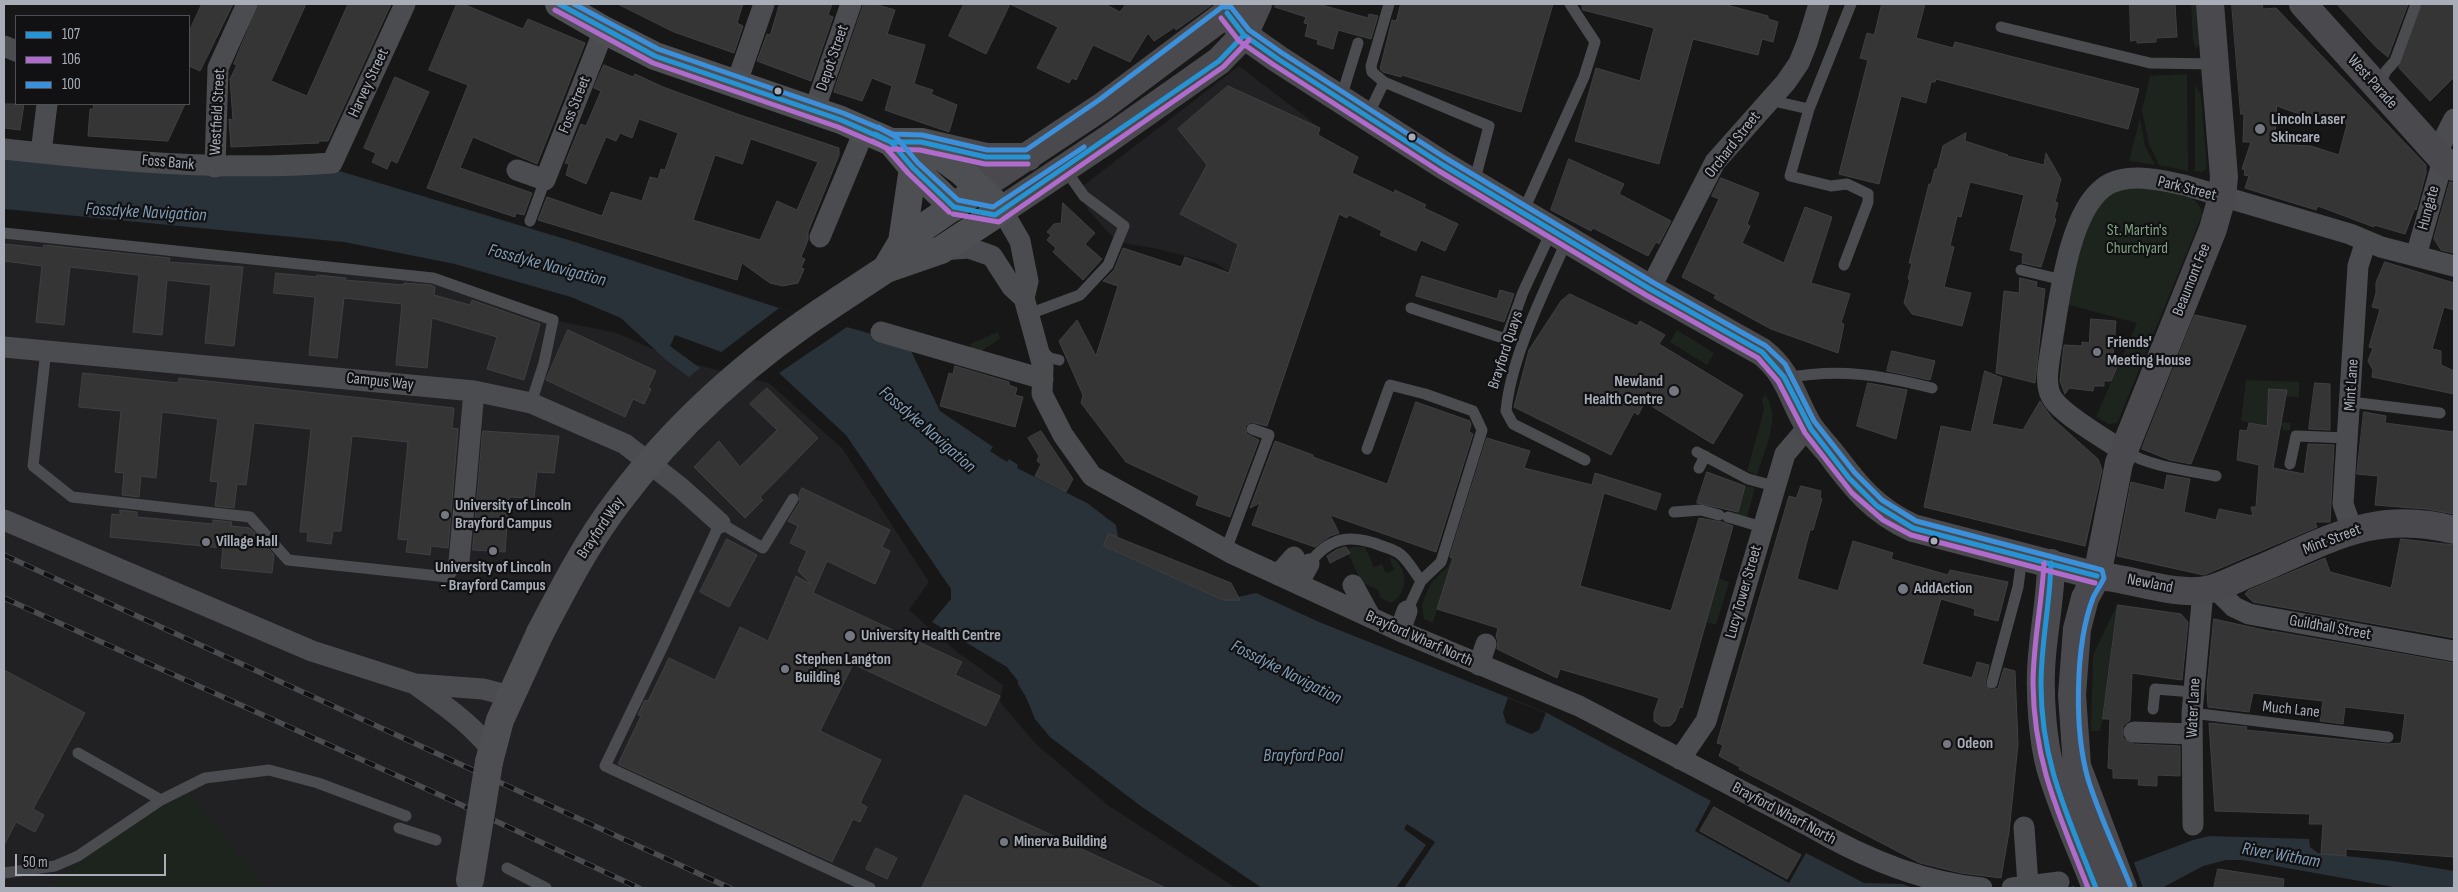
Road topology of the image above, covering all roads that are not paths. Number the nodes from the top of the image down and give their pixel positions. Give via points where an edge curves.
1 (247, 4) edge
2 (406, 4) edge
3 (559, 4) edge
4 (764, 4) edge
5 (851, 4) edge
6 (1258, 4) edge
7 (1389, 4) edge
8 (1570, 4) edge
9 (1819, 4) edge
10 (1851, 4) edge
11 (2210, 4) edge
12 (2303, 4) edge
13 (2416, 4) edge
14 (1230, 8) edge
15 (2001, 27) dead end
16 (604, 30) junction
17 (1244, 35) junction
18 (1358, 43) dead end
19 (2215, 64) junction
20 (1384, 82) junction
21 (736, 85) junction
22 (2378, 90) junction
23 (1341, 98) junction
24 (1770, 100) junction
25 (47, 105) edge
26 (1809, 109) junction
27 (814, 112) junction
28 (1368, 115) junction
29 (2454, 119) edge
30 (866, 129) junction
31 (891, 142) junction
32 (922, 142) junction
33 (4, 149) edge
34 (41, 153) junction
35 (1028, 157) junction
36 (2445, 160) edge
37 (332, 163) joint
38 (215, 167) junction
39 (913, 168) junction
40 (1064, 169) junction
41 (517, 170) dead end
42 (544, 180) junction
43 (1474, 184) junction
44 (979, 188) junction
45 (2222, 197) junction
46 (954, 206) junction
47 (998, 212) junction
48 (1522, 214) junction
49 (530, 221) dead end
50 (4, 233) edge
51 (1560, 235) junction
52 (820, 237) dead end
53 (2366, 241) junction
54 (902, 242) junction
55 (941, 250) junction
56 (2416, 256) junction
57 (1844, 265) dead end
58 (2454, 266) edge
59 (886, 269) junction
60 (2021, 270) dead end
61 (2063, 280) junction
62 (1650, 290) junction
63 (1026, 306) junction
64 (1411, 308) dead end
65 (881, 332) dead end
66 (1037, 346) junction
67 (4, 347) edge
68 (46, 350) junction
69 (1059, 360) dead end
70 (1786, 378) junction
71 (1043, 379) junction
72 (1932, 388) dead end
73 (474, 391) junction
74 (2351, 402) junction
75 (531, 403) junction
76 (2440, 413) dead end
77 (1809, 426) junction
78 (1252, 429) dead end
79 (2348, 438) junction
80 (1367, 449) dead end
81 (2123, 451) junction
82 (1585, 460) dead end
83 (2290, 464) dead end
84 (1699, 468) dead end
85 (2216, 476) dead end
86 (1774, 486) junction
87 (793, 498) dead end
88 (1674, 512) dead end
89 (4, 520) edge
90 (720, 523) junction
91 (1762, 527) junction
92 (2352, 530) junction
93 (2454, 530) edge
94 (1226, 550) junction
95 (2022, 555) junction
96 (1302, 560) junction
97 (459, 562) joint
98 (2051, 563) junction
99 (1278, 575) junction
100 (2097, 576) junction
101 (1421, 582) junction
102 (1298, 584) junction
103 (1354, 585) dead end
104 (2209, 589) junction
105 (1408, 611) joint
106 (1371, 618) junction
107 (1400, 631) junction
108 (1486, 644) dead end
109 (2454, 651) edge
110 (1478, 665) junction
111 (1992, 683) dead end
112 (415, 684) junction
113 (2193, 692) junction
114 (510, 696) junction
115 (2154, 709) dead end
116 (2191, 724) junction
117 (2134, 732) dead end
118 (2388, 737) dead end
119 (78, 753) dead end
120 (490, 756) junction
121 (1680, 759) junction
122 (160, 800) junction
123 (406, 816) dead end
124 (2193, 825) dead end
125 (2024, 827) dead end
126 (399, 828) dead end
127 (436, 840) dead end
128 (506, 868) dead end
129 (2098, 871) edge
130 (4, 873) edge
131 (2059, 882) dead end
132 (469, 884) edge
133 (2020, 887) edge
134 (546, 888) edge
135 (870, 888) edge
136 (1982, 888) edge
137 (2123, 888) edge

1 - 38 street, Westfield Street via 218,68
2 - 37 street, Harvey Street
3 - 16 main road
4 - 21 street
5 - 27 street, Depot Street
6 - 17 main road
7 - 20 lane via 1371,66 1372,72
8 - 48 lane via 1595,42 1584,77
9 - 24 street, Orchard Street via 1799,63
10 - 26 lane
11 - 19 main road, Beaumont Fee
12 - 22 main road, West Parade
13 - 22 lane via 2395,61 2386,71
14 - 17 main road, Newland
14 - 35 main road via 1103,106
15 - 19 lane via 2150,63
16 - 21 main road via 655,56
16 - 42 street, Foss Street
17 - 23 main road, Newland
17 - 40 main road via 1219,61
18 - 23 lane
19 - 45 main road, Beaumont Fee via 2224,177
20 - 28 lane
20 - 43 lane via 1489,126
21 - 27 main road
22 - 36 main road, West Parade
23 - 28 main road, Newland
24 - 26 lane
24 - 62 street, Orchard Street via 1709,172
25 - 34 street
26 - 57 lane via 1790,176 1831,186 1847,184 1868,194 1868,202
27 - 30 main road
28 - 43 main road, Newland
29 - 36 street, Hungate
30 - 31 main road
30 - 52 street
31 - 32 main road
31 - 39 main road
32 - 35 main road via 986,157
32 - 44 main road
33 - 34 street, Foss Bank
34 - 38 street, Foss Bank
35 - 44 main road
36 - 56 street, Hungate
37 - 38 street, Foss Bank
39 - 46 main road
39 - 54 main road
40 - 47 main road
40 - 63 lane via 1084,196 1124,226 1108,264 1080,295
41 - 42 street
42 - 49 lane, Foss Street
43 - 48 main road, Newland
44 - 46 main road
44 - 47 main road
45 - 53 street, Park Street
45 - 61 street, Park Street via 2156,180 2126,179 2104,188 2093,197 2084,213
45 - 81 main road, Beaumont Fee via 2213,230
46 - 47 main road
46 - 54 main road
47 - 55 main road
47 - 63 street, Brayford Wharf North via 1020,241 1028,281
48 - 51 main road, Newland
50 - 75 lane via 433,278 553,320
51 - 62 main road, Newland
51 - 64 lane via 1523,292 1506,339
51 - 82 lane, Brayford Quays via 1506,410 1513,424
53 - 56 street, Park Street
53 - 74 street, Mint Lane via 2358,266
54 - 59 main road
55 - 59 main road
55 - 63 street via 969,248 992,256
56 - 58 street, Park Street
59 - 114 main road, Brayford Way, bridge via 771,348 723,386 660,450 616,503 582,554
60 - 61 lane
61 - 81 street, Park Street via 2049,364 2051,397 2104,440
62 - 70 main road, Newland via 1762,352 1776,363
63 - 66 street, Brayford Wharf North
65 - 71 street
66 - 69 lane via 1050,358
66 - 71 street, Brayford Wharf North via 1044,367
67 - 68 street, Campus Way
68 - 73 street, Campus Way
68 - 97 lane via 34,466 72,496 250,517 288,560 448,577
70 - 72 lane via 1826,372 1869,374
70 - 77 main road, Newland
71 - 94 street, Brayford Wharf North via 1042,394 1048,408 1063,436 1092,476
73 - 75 street, Campus Way
73 - 97 street
74 - 76 lane
74 - 79 street, Mint Lane
75 - 90 street, Campus Way via 625,444
77 - 86 street, Lucy Tower Street via 1785,454
77 - 95 main road, Newland via 1860,492 1890,517 1913,528
78 - 94 lane via 1269,435
79 - 83 lane via 2296,436
79 - 92 street, Mint Lane via 2343,504
80 - 101 lane via 1390,385 1473,411 1482,430 1441,562
81 - 85 lane via 2166,466
81 - 100 main road, Beaumont Fee
84 - 86 lane via 1701,454 1748,479
86 - 91 street, Lucy Tower Street
87 - 90 lane via 763,548
88 - 91 lane via 1701,510
89 - 112 street via 312,651
90 - 135 lane via 605,766
91 - 121 street, Lucy Tower Street via 1706,721
92 - 93 main road, Mint Street via 2376,524 2410,523
92 - 104 main road, Mint Street
94 - 99 street, Brayford Wharf North
95 - 98 main road, Newland
95 - 111 lane via 2018,587
96 - 99 street
96 - 101 lane via 1342,539 1361,539 1400,554
96 - 102 street
98 - 100 main road, Newland
98 - 129 main road via 2041,672 2050,765 2062,803
99 - 102 street, Brayford Wharf North
100 - 104 main road, Newland via 2186,591
100 - 129 main road, Beaumont Fee via 2085,598 2077,629 2072,716 2077,766
101 - 105 lane
102 - 106 street, Brayford Wharf North
103 - 106 street
104 - 109 street, Guildhall Street via 2249,614
104 - 113 street, Water Lane
105 - 107 street
106 - 107 street, Brayford Wharf North
107 - 110 street, Brayford Wharf North
108 - 110 street
110 - 121 street, Brayford Wharf North via 1579,706
112 - 114 street via 483,689
112 - 120 street via 471,726
113 - 115 lane via 2155,689
113 - 116 street, Water Lane
114 - 120 main road, Brayford Way
116 - 117 street
116 - 118 lane, Much Lane
116 - 124 street, Water Lane
119 - 122 lane
120 - 132 main road, Brayford Way, bridge
121 - 136 street, Brayford Wharf North via 1846,848 1924,878
122 - 123 lane via 205,778 269,770 318,783
122 - 130 lane via 78,856 55,866
125 - 133 street
126 - 127 lane
128 - 134 lane
129 - 137 main road
131 - 133 street

